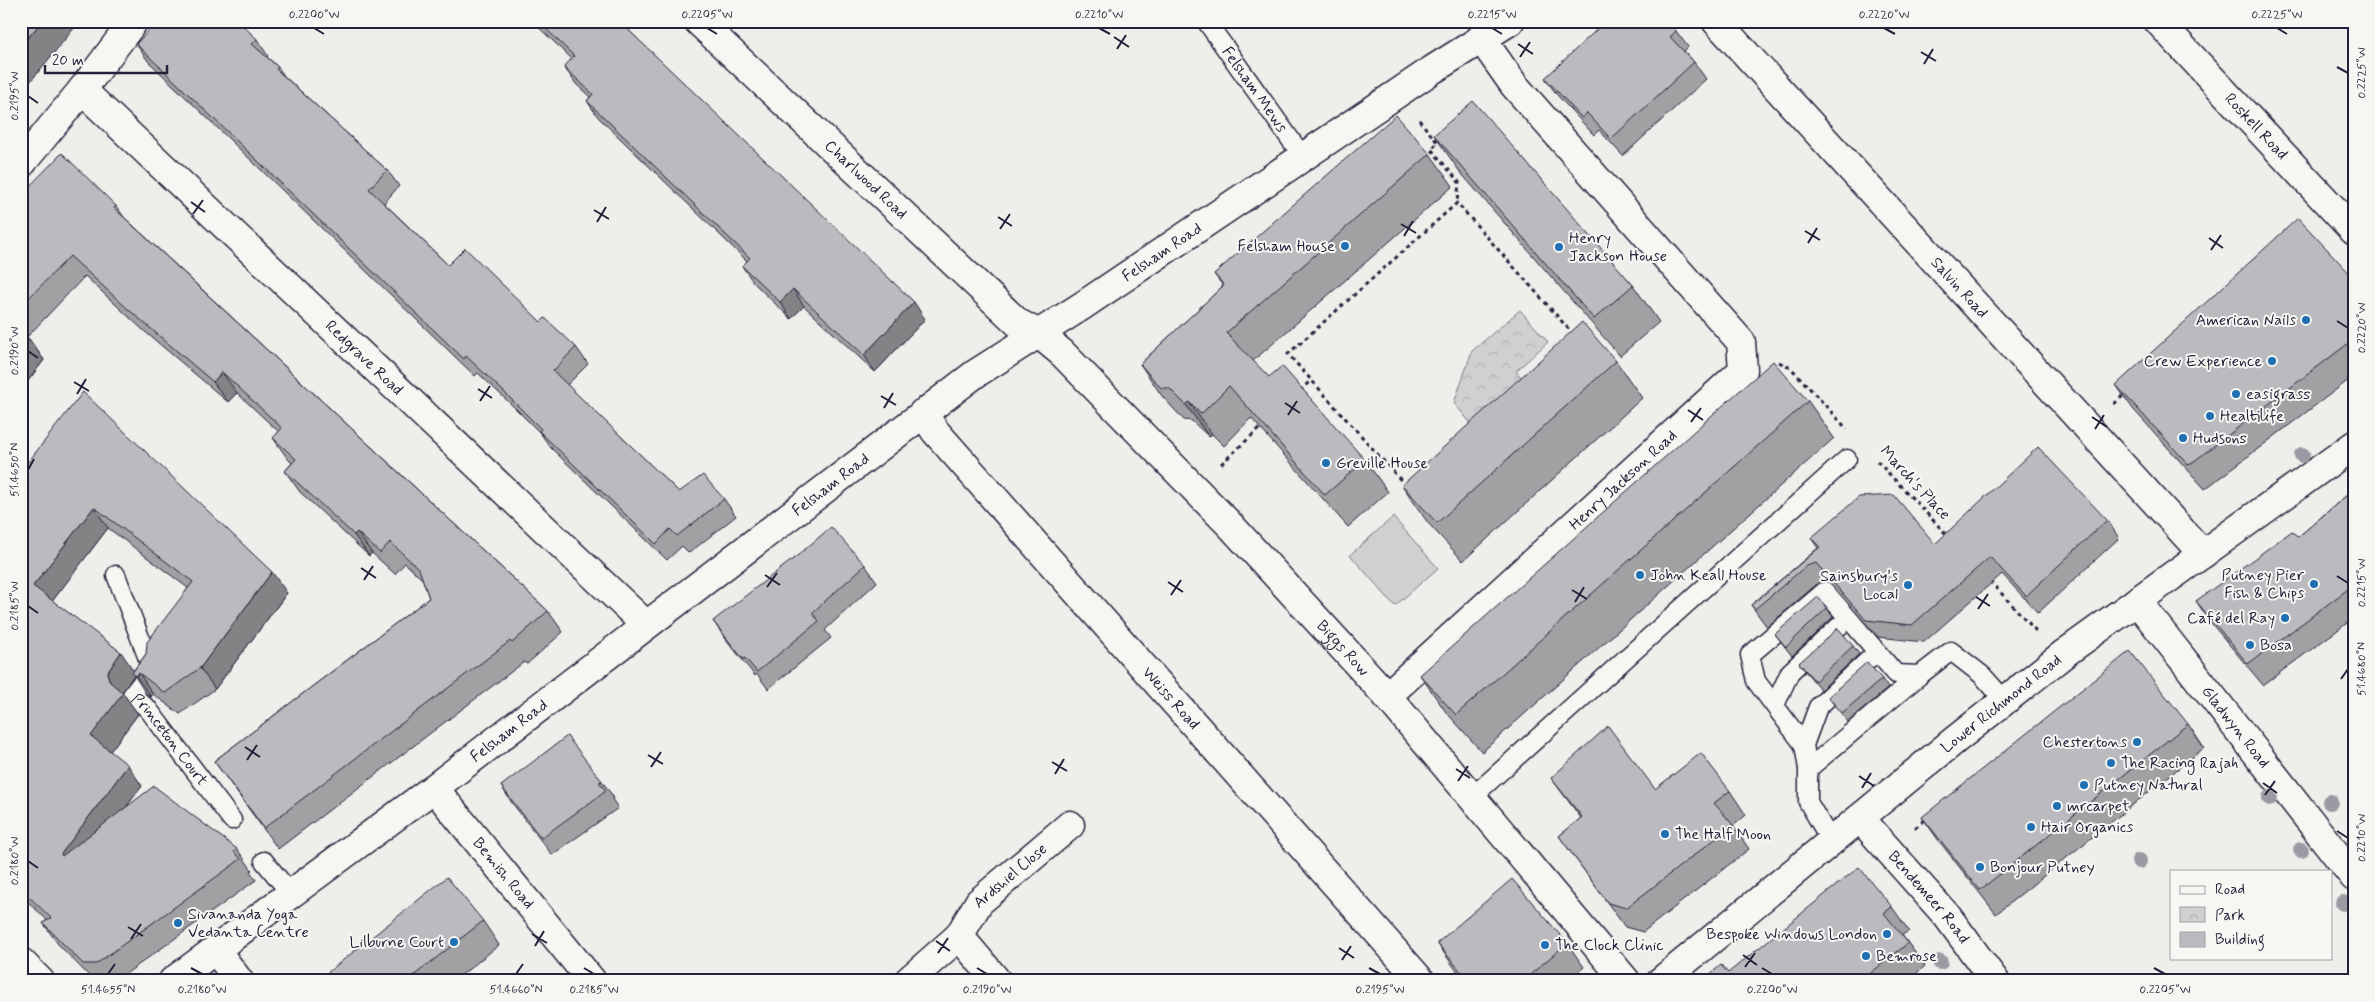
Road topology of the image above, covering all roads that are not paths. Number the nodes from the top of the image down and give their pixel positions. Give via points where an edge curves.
1 (134, 21) edge
2 (698, 21) edge
3 (1206, 21) edge
4 (1510, 21) edge
5 (1716, 21) edge
6 (2158, 21) edge
7 (1481, 38) junction
8 (82, 90) junction
9 (1303, 157) junction
10 (21, 164) edge
11 (2354, 231) edge
12 (1039, 334) junction
13 (923, 413) junction
14 (2354, 446) edge
15 (1847, 459) dead end
16 (2203, 554) junction
17 (116, 575) dead end
18 (2137, 601) junction
19 (1848, 618) junction
20 (646, 625) junction
21 (1877, 652) junction
22 (1920, 675) junction
23 (1387, 696) junction
24 (2006, 702) junction
25 (1775, 705) junction
26 (1804, 745) junction
27 (1808, 769) junction
28 (434, 788) junction
29 (1472, 797) junction
30 (1860, 818) junction
31 (232, 820) dead end
32 (1070, 825) dead end
33 (1831, 841) junction
34 (264, 860) dead end
35 (2354, 877) edge
36 (291, 894) junction
37 (959, 936) junction
38 (216, 950) junction
39 (21, 962) edge
40 (40, 981) edge
41 (173, 981) edge
42 (239, 981) edge
43 (592, 981) edge
44 (908, 981) edge
45 (997, 981) edge
46 (1421, 981) edge
47 (1626, 981) edge
48 (1661, 981) edge
49 (1995, 981) edge

1 - 8 street
2 - 12 street, Charlwood Road via 1018,323
3 - 9 lane, Felsham Mews
4 - 7 street, Felsham Road
5 - 16 street, Salvin Road
6 - 11 street, Roskell Road
7 - 9 street, Felsham Road
7 - 23 street, Henry Jackson Road via 1514,84 1741,342 1743,370
8 - 10 street
8 - 20 street, Redgrave Road
9 - 12 street, Felsham Road
12 - 13 street, Felsham Road
12 - 23 street, Biggs Row via 1062,353 1195,488
13 - 20 street, Felsham Road
13 - 46 street, Weiss Road
14 - 16 street, Lower Richmond Road
15 - 29 lane
16 - 18 street, Lower Richmond Road
17 - 31 lane, Princeton Court via 152,669 132,695 148,709
18 - 24 street, Lower Richmond Road via 2065,653
18 - 35 street, Gladwyn Road
19 - 21 lane
19 - 25 lane via 1790,672
19 - 25 lane via 1825,591 1750,655 1756,681
20 - 28 street, Felsham Road
21 - 22 lane via 1896,674
21 - 26 lane via 1818,707
22 - 24 lane via 1951,650 1982,675
22 - 27 lane
23 - 29 street, Biggs Row
24 - 30 street, Lower Richmond Road
25 - 26 lane
26 - 27 lane
27 - 33 lane via 1808,802
28 - 36 street, Felsham Road
28 - 43 street, Bemish Road
29 - 47 street, Biggs Row
30 - 33 street, Lower Richmond Road
30 - 49 street, Bendemeer Road via 1946,916
32 - 37 street, Ardshiel Close via 979,902
33 - 48 street, Lower Richmond Road
34 - 36 lane
36 - 38 street, Felsham Road
37 - 44 street, Ardshiel Close
37 - 45 street
38 - 41 street, Felsham Road
38 - 42 street
39 - 40 street

